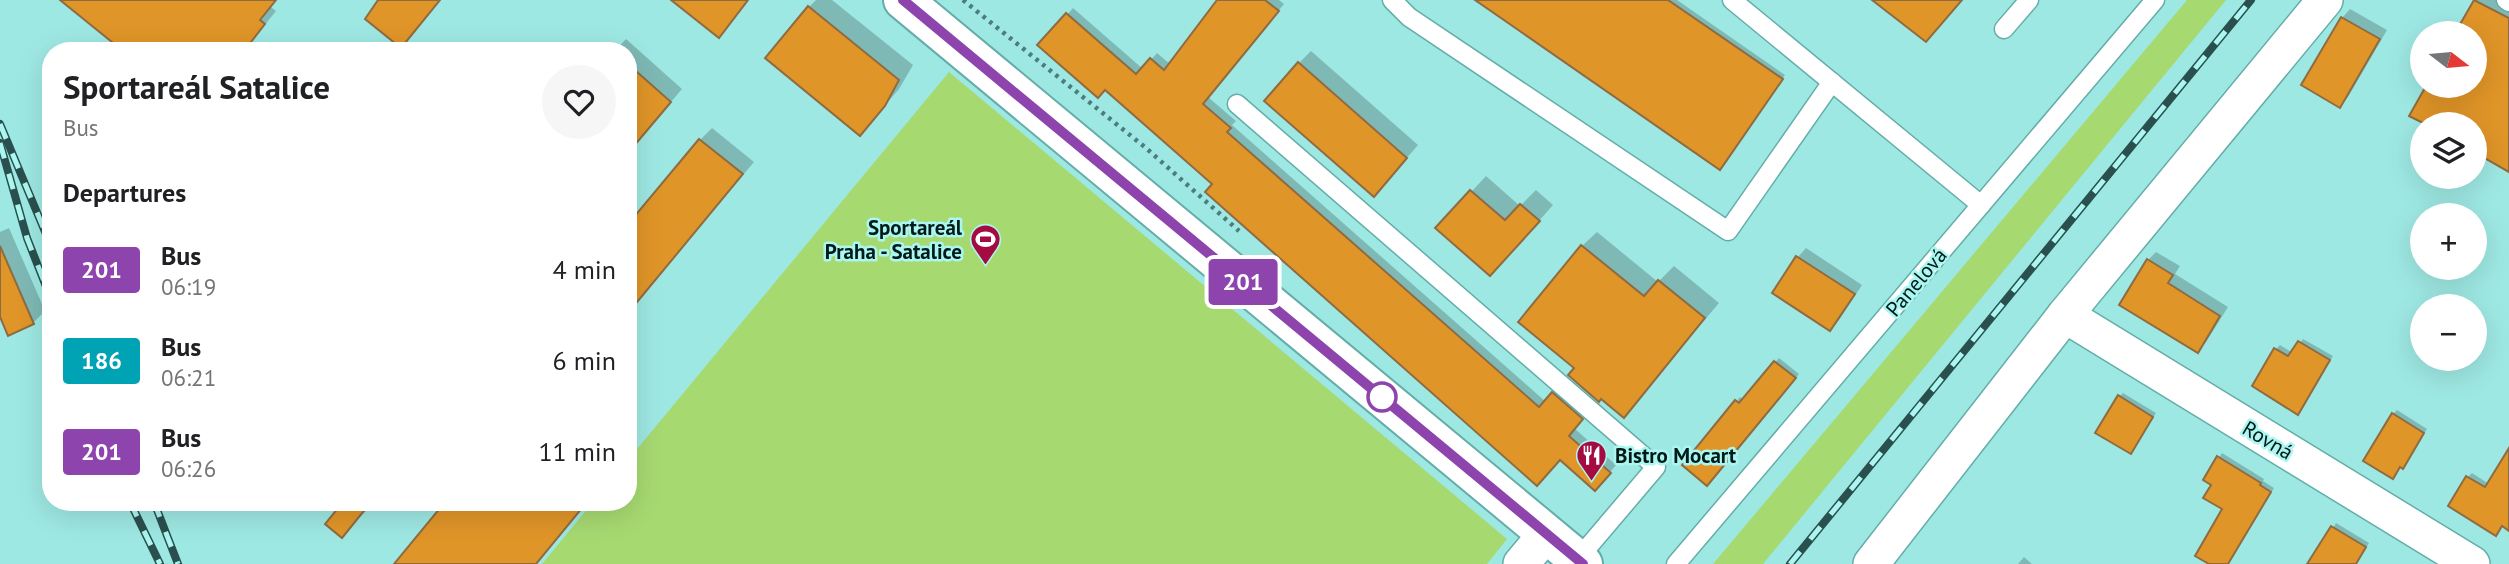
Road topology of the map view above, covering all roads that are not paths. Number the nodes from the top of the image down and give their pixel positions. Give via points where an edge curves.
1 (903, 0) edge
2 (1392, 0) edge
3 (1732, 0) edge
4 (2029, 0) edge
5 (2155, 0) edge
6 (2325, 0) edge
7 (2004, 29) dead end
8 (1832, 82) junction
9 (1237, 104) dead end
10 (1981, 205) junction
11 (2065, 315) junction
12 (1546, 534) junction
13 (1580, 562) edge
14 (1521, 564) edge
15 (1676, 564) edge
16 (1871, 564) edge
17 (2472, 564) edge

1 - 12 street
2 - 8 lane via 1409,18 1728,231
3 - 8 lane
4 - 7 lane
5 - 10 lane, Panelová
6 - 11 street
8 - 10 lane
9 - 13 lane via 1656,467
10 - 15 lane, Panelová
11 - 16 street
11 - 17 street, Rovná
12 - 13 street
12 - 14 street

